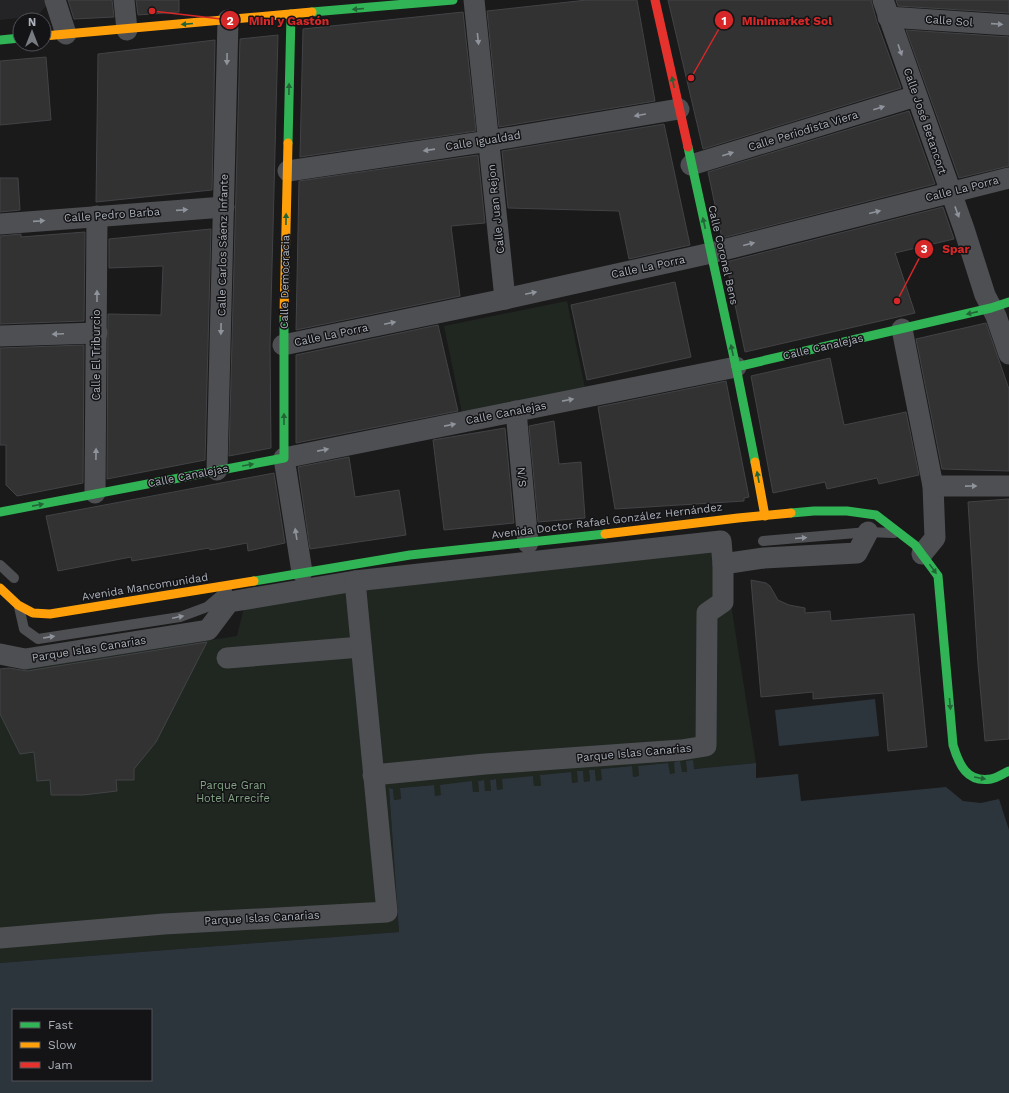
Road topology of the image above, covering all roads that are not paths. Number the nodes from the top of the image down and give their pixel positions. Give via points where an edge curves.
1 (55, 0) edge
2 (124, 0) edge
3 (453, 0) edge
4 (474, 0) edge
5 (655, 0) edge
6 (340, 5) edge
7 (886, 9) edge
8 (291, 14) junction
9 (228, 20) junction
10 (1009, 25) edge
11 (127, 30) junction
12 (66, 34) junction
13 (52, 35) edge
14 (12, 39) edge
15 (0, 40) edge
16 (916, 96) junction
17 (679, 109) junction
18 (489, 141) junction
19 (691, 165) junction
20 (288, 170) junction
21 (1009, 178) edge
22 (950, 192) junction
23 (224, 207) junction
24 (97, 216) junction
25 (0, 224) edge
26 (711, 253) junction
27 (505, 299) junction
28 (1000, 305) edge
29 (902, 329) junction
30 (97, 333) junction
31 (0, 336) edge
32 (283, 345) junction
33 (1009, 354) edge
34 (736, 366) junction
35 (516, 411) junction
36 (284, 458) junction
37 (217, 470) junction
38 (933, 486) junction
39 (1009, 486) edge
40 (95, 493) junction
41 (0, 512) edge
42 (765, 516) junction
43 (868, 532) junction
44 (762, 541) dead end
45 (909, 542) junction
46 (528, 543) junction
47 (723, 564) junction
48 (0, 565) edge
49 (302, 572) junction
50 (14, 578) dead end
51 (355, 581) junction
52 (234, 584) junction
53 (0, 588) edge
54 (18, 605) junction
55 (361, 646) junction
56 (0, 654) edge
57 (227, 658) dead end
58 (1009, 771) edge
59 (373, 775) junction
60 (0, 938) edge

1 - 12 street
2 - 11 street
3 -> 6 main road
4 -> 18 street, Calle Juan Rejon
17 -> 5 main road, Calle Coronel Bens
6 - 8 main road
7 -> 10 street, Calle Sol
7 -> 16 street, Calle José Betancort
8 - 9 main road
20 -> 8 main road, Calle Democracia
9 -> 11 main road
9 -> 23 street, Calle Carlos Sáenz Infante
11 - 12 main road
12 - 13 main road
14 - 15 main road
19 -> 16 street, Calle Periodista Viera
16 - 22 street, Calle José Betancort
17 -> 18 street, Calle Igualdad
17 - 19 main road, Calle Coronel Bens
18 -> 20 street, Calle Igualdad
18 - 27 street, Calle Juan Rejon
26 -> 19 main road, Calle Coronel Bens
32 -> 20 main road, Calle Democracia
21 - 22 street, Calle La Porra
26 -> 22 street, Calle La Porra
22 -> 28 street, Calle José Betancort via 985,295
24 -> 23 street, Calle Pedro Barba
23 -> 37 street, Calle Carlos Sáenz Infante
25 -> 24 street, Calle Pedro Barba
30 -> 24 street, Calle El Triburcio
27 -> 26 street, Calle La Porra
34 -> 26 main road, Calle Coronel Bens
32 -> 27 street, Calle La Porra
28 -> 29 main road, Calle Canalejas
28 - 33 street, Calle José Betancort via 996,316
29 - 34 main road, Calle Canalejas
29 - 38 street
30 -> 31 street
40 -> 30 street, Calle El Triburcio
36 -> 32 main road, Calle Democracia
35 -> 34 street, Calle Canalejas
42 -> 34 main road, Calle Coronel Bens
36 -> 35 street, Calle Canalejas
35 - 46 street, S/N
37 -> 36 main road, Calle Canalejas
49 -> 36 street, Calle Democracia
37 - 40 main road, Calle Canalejas
38 -> 39 street
38 - 45 street via 935,538
41 -> 40 main road, Calle Canalejas
42 - 45 main road, Avenida Doctor Rafael González Hernández via 814,511 847,511 876,515
42 - 46 main road, Avenida Doctor Rafael González Hernández
44 -> 43 lane
43 - 45 lane
43 - 47 street via 858,553 764,558
45 -> 58 main road, Avenida Doctor Rafael González Hernández via 938,576 956,760 964,771 976,778 992,779
46 - 49 main road, Avenida Doctor Rafael González Hernández via 410,555
47 - 51 street, Parque Islas Canarias via 721,541
47 - 59 street, Parque Islas Canarias via 723,602 707,613 706,746
48 - 50 lane
49 - 52 main road, Avenida Mancomunidad
51 - 55 street, Parque Islas Canarias
51 - 56 street, Parque Islas Canarias via 229,602 208,630 25,660
52 - 54 main road, Avenida Mancomunidad via 50,614 33,613
54 -> 52 lane via 24,629 38,639 180,617 207,607
53 - 54 main road, Avenida Mancomunidad
55 - 57 street
55 - 59 street, Parque Islas Canarias
59 - 60 street, Parque Islas Canarias via 387,912 164,924

